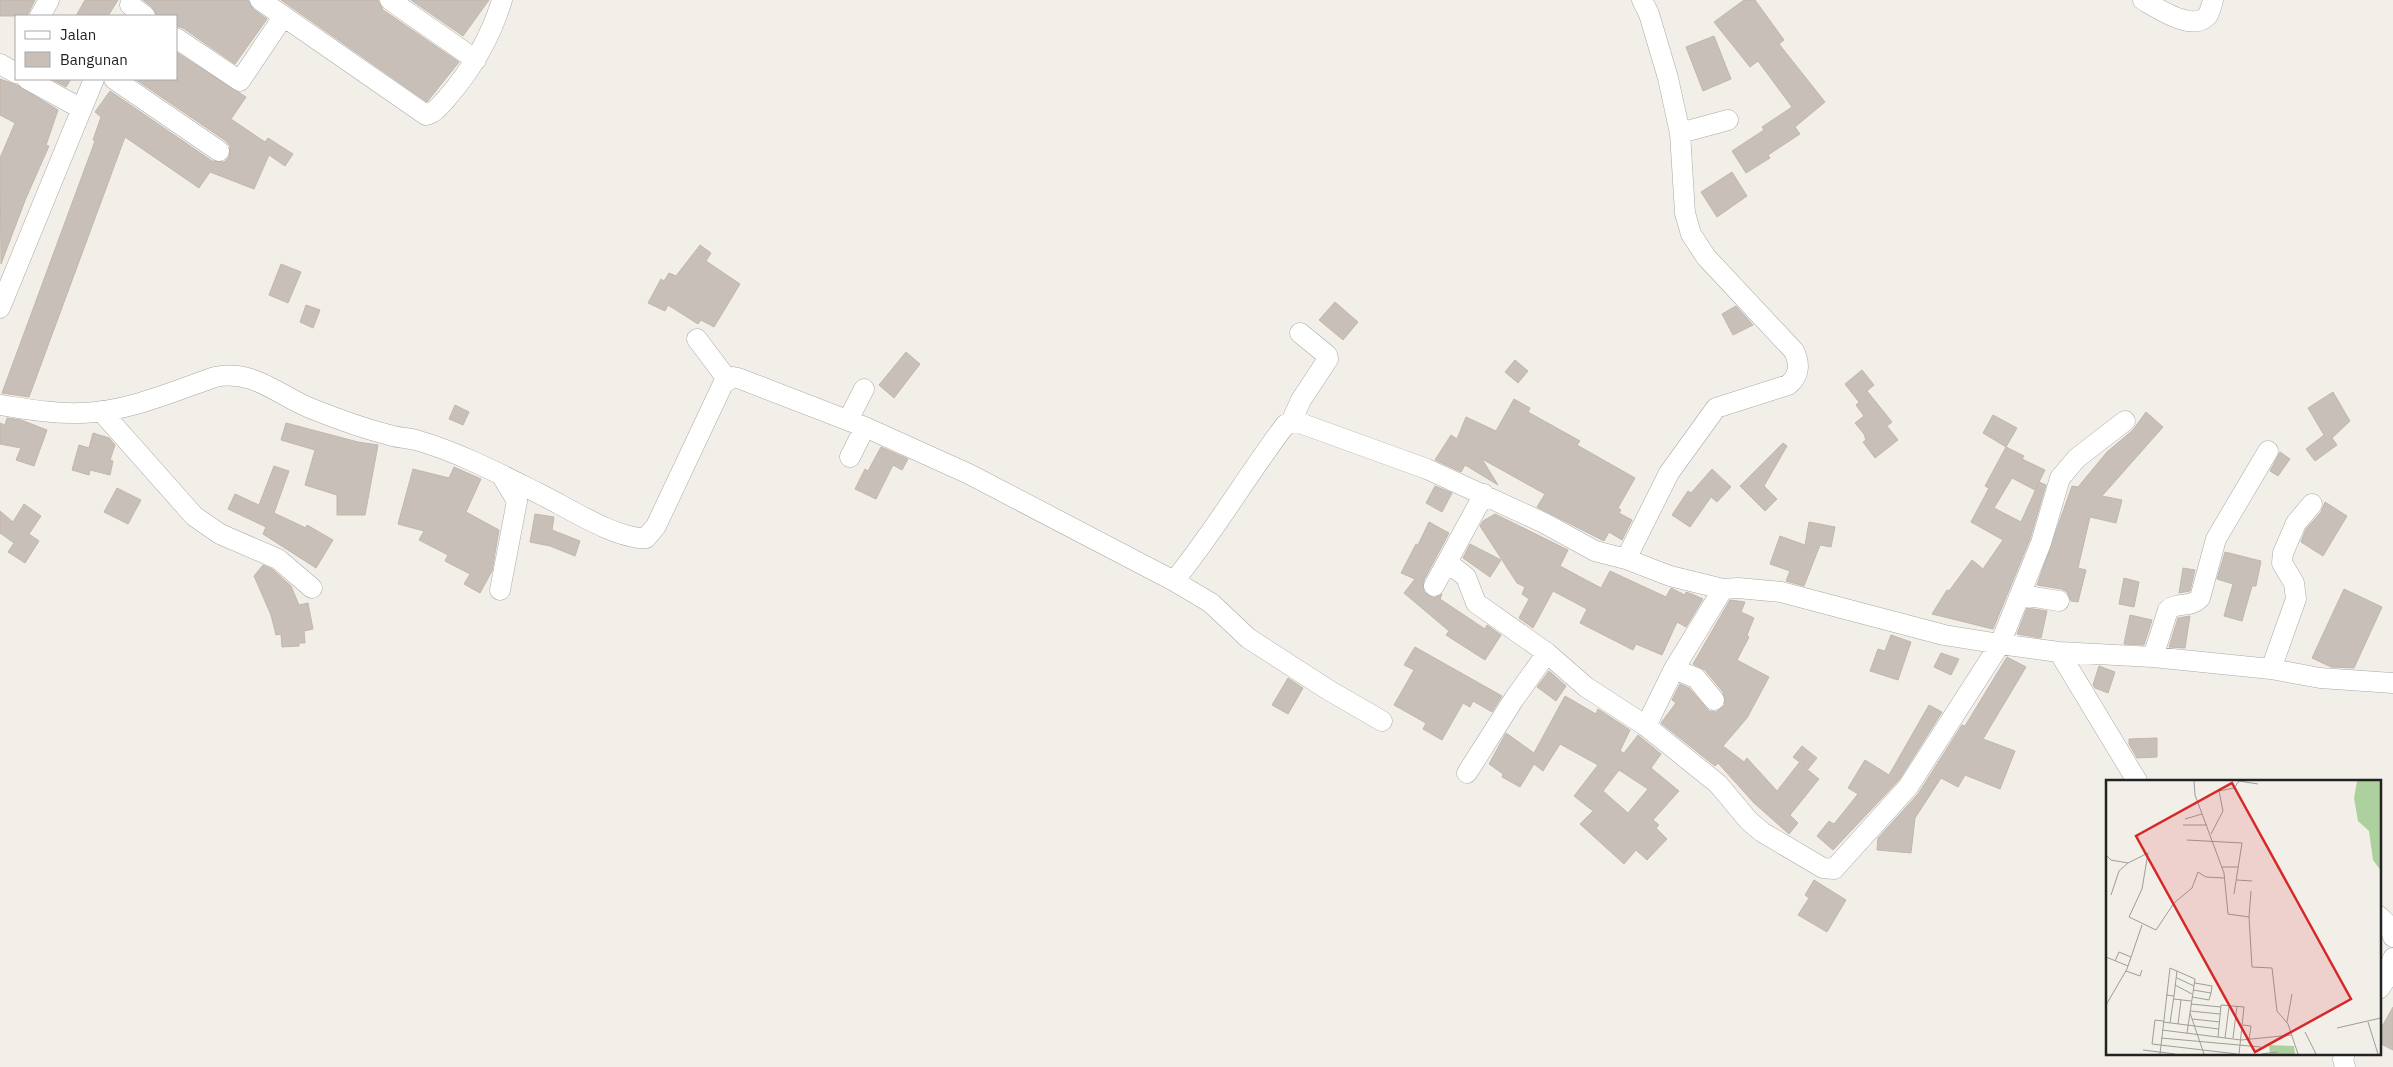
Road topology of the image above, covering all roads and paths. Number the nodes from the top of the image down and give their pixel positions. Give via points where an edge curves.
1 (49, 0) edge
2 (260, 0) edge
3 (390, 0) edge
4 (502, 0) edge
5 (1642, 0) edge
6 (2143, 0) edge
7 (2214, 0) edge
8 (41, 15) edge
9 (283, 16) junction
10 (178, 39) edge
11 (476, 60) junction
12 (29, 80) edge
13 (94, 80) edge
14 (115, 80) edge
15 (80, 108) junction
16 (1728, 120) dead end
17 (1680, 132) junction
18 (219, 151) dead end
19 (0, 308) edge
20 (1300, 333) dead end
21 (697, 338) dead end
22 (727, 379) junction
23 (864, 389) dead end
24 (0, 405) edge
25 (100, 411) junction
26 (2125, 421) dead end
27 (1291, 422) junction
28 (856, 423) junction
29 (2268, 451) dead end
30 (850, 457) dead end
31 (502, 476) junction
32 (1484, 494) junction
33 (2312, 504) dead end
34 (1626, 559) junction
35 (1447, 562) junction
36 (1174, 581) junction
37 (1434, 586) dead end
38 (312, 588) dead end
39 (1723, 589) junction
40 (500, 590) dead end
41 (2021, 595) junction
42 (2059, 601) dead end
43 (2000, 644) junction
44 (2059, 652) junction
45 (1548, 653) junction
46 (2153, 657) junction
47 (1674, 669) junction
48 (2271, 670) junction
49 (2393, 683) edge
50 (1714, 700) dead end
51 (1382, 721) dead end
52 (1646, 726) junction
53 (1467, 773) dead end
54 (2136, 780) edge
55 (2380, 917) edge
56 (2393, 937) edge
57 (2393, 958) edge
58 (2380, 988) edge
59 (2345, 1054) edge
60 (2345, 1067) edge

1 - 8 street
2 - 9 street
3 - 11 street
4 - 11 street
5 - 17 street via 1668,78
6 - 7 street via 2185,21 2202,19
9 - 10 street via 240,81
9 - 11 street via 424,114 434,112
12 - 15 street
13 - 15 street
14 - 18 street
15 - 19 street
16 - 17 street
17 - 34 street via 1684,203 1691,234 1706,257 1794,351 1798,364 1794,380 1788,385 1716,408 1669,473
20 - 27 street via 1328,359 1300,400
21 - 22 street
22 - 28 street via 733,377 752,382
22 - 31 street via 685,461 660,520 646,538 636,538 584,517
23 - 28 street
24 - 25 street via 81,413
25 - 31 street via 134,405 228,374 267,385 308,408 358,426 415,440 466,458
25 - 38 street via 206,527 278,559
26 - 41 street via 2077,458 2060,478 2042,543
27 - 32 street via 1427,469
27 - 36 street via 1274,439
28 - 30 street
28 - 36 street via 969,474
29 - 46 street via 2216,539 2200,598 2193,605 2168,610
31 - 40 street via 517,501
32 - 34 street via 1595,551
32 - 35 street
33 - 48 street via 2296,522 2283,553 2282,563 2294,583 2296,599
34 - 39 street via 1670,576
35 - 37 street
35 - 45 street via 1466,577 1476,603
36 - 51 street via 1211,604 1248,638
39 - 43 street via 1781,592 1944,635
39 - 47 street
41 - 42 street
41 - 43 street
43 - 44 street
43 - 52 street via 1908,787 1834,869 1824,868 1762,832 1718,784
44 - 46 street
44 - 54 street
45 - 52 street via 1586,687
45 - 53 street
46 - 48 street
47 - 50 street via 1696,678
47 - 52 street
48 - 49 street via 2320,678
55 - 56 street via 2390,927
57 - 58 street
59 - 60 street

